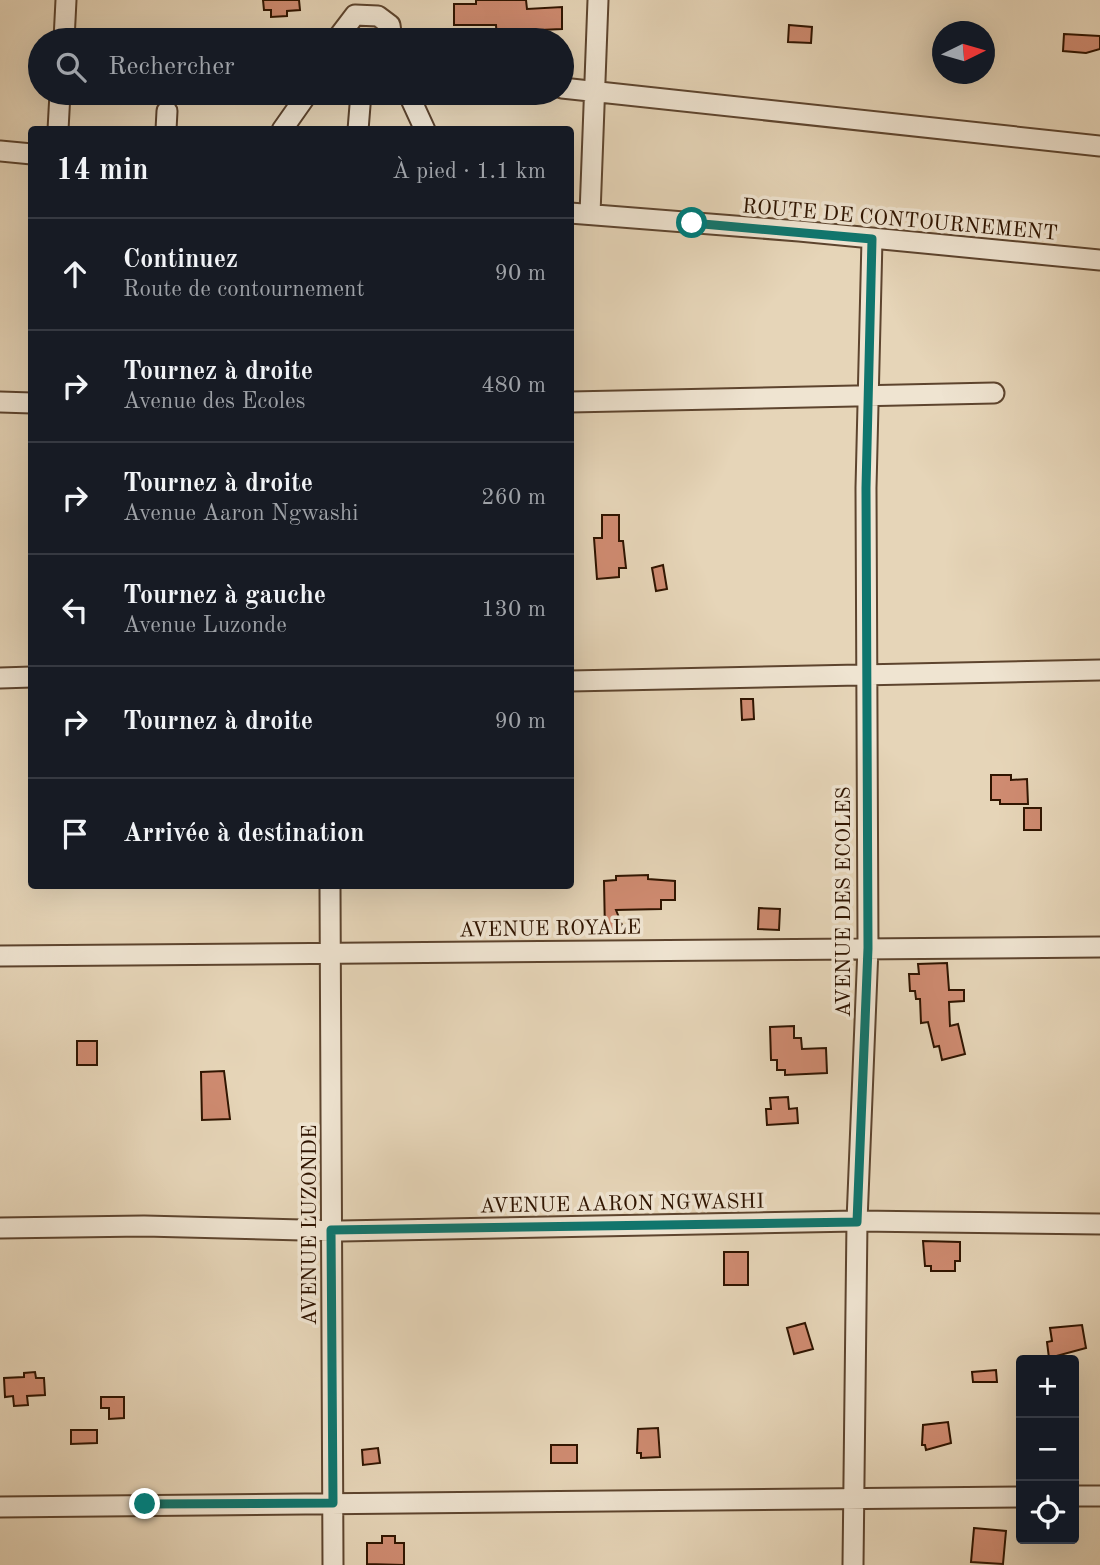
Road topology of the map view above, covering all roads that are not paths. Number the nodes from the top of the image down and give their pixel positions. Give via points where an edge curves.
1 (66, 0) edge
2 (598, 0) edge
3 (65, 28) edge
4 (345, 28) edge
5 (390, 28) edge
6 (574, 89) edge
7 (594, 90) junction
8 (59, 105) edge
9 (300, 105) edge
10 (360, 105) edge
11 (414, 105) edge
12 (58, 126) edge
13 (285, 126) edge
14 (358, 126) edge
15 (423, 126) edge
16 (1100, 146) edge
17 (0, 151) edge
18 (28, 154) edge
19 (580, 214) edge
20 (872, 239) junction
21 (1100, 260) edge
22 (994, 393) dead end
23 (868, 396) junction
24 (0, 402) edge
25 (574, 402) edge
26 (28, 403) edge
27 (1100, 670) edge
28 (867, 674) junction
29 (28, 677) edge
30 (0, 678) edge
31 (574, 681) edge
32 (330, 889) edge
33 (1100, 947) edge
34 (868, 948) junction
35 (330, 953) junction
36 (0, 956) edge
37 (857, 1222) junction
38 (1100, 1224) edge
39 (0, 1228) edge
40 (331, 1230) junction
41 (1079, 1496) edge
42 (1100, 1496) edge
43 (1016, 1497) edge
44 (855, 1500) junction
45 (333, 1503) junction
46 (0, 1507) edge
47 (333, 1565) edge
48 (853, 1565) edge

1 - 3 street
2 - 7 street
4 - 5 street via 355,15 379,16
6 - 7 street
7 - 16 street
7 - 19 street
8 - 12 street
9 - 13 street
10 - 14 street
11 - 15 street
17 - 18 street
19 - 20 street, ROUTE DE CONTOURNEMENT
20 - 21 street, ROUTE DE CONTOURNEMENT
20 - 23 street, AVENUE DES ECOLES
22 - 23 street
23 - 25 street
23 - 28 street, AVENUE DES ECOLES
24 - 26 street
27 - 28 street
28 - 31 street
28 - 34 street, AVENUE DES ECOLES
29 - 30 street
32 - 35 street, AVENUE LUZONDE
33 - 34 street, AVENUE ROYALE
34 - 35 street, AVENUE ROYALE
34 - 37 street, AVENUE DES ECOLES
35 - 36 street, AVENUE ROYALE
35 - 40 street, AVENUE LUZONDE
37 - 38 street, AVENUE AARON NGWASHI
37 - 40 street, AVENUE AARON NGWASHI
37 - 44 street, AVENUE DES ECOLES
39 - 40 street, AVENUE AARON NGWASHI
40 - 45 street, AVENUE LUZONDE
41 - 42 street
43 - 44 street
44 - 45 street
44 - 48 street, AVENUE DES ECOLES
45 - 46 street
45 - 47 street, AVENUE LUZONDE

